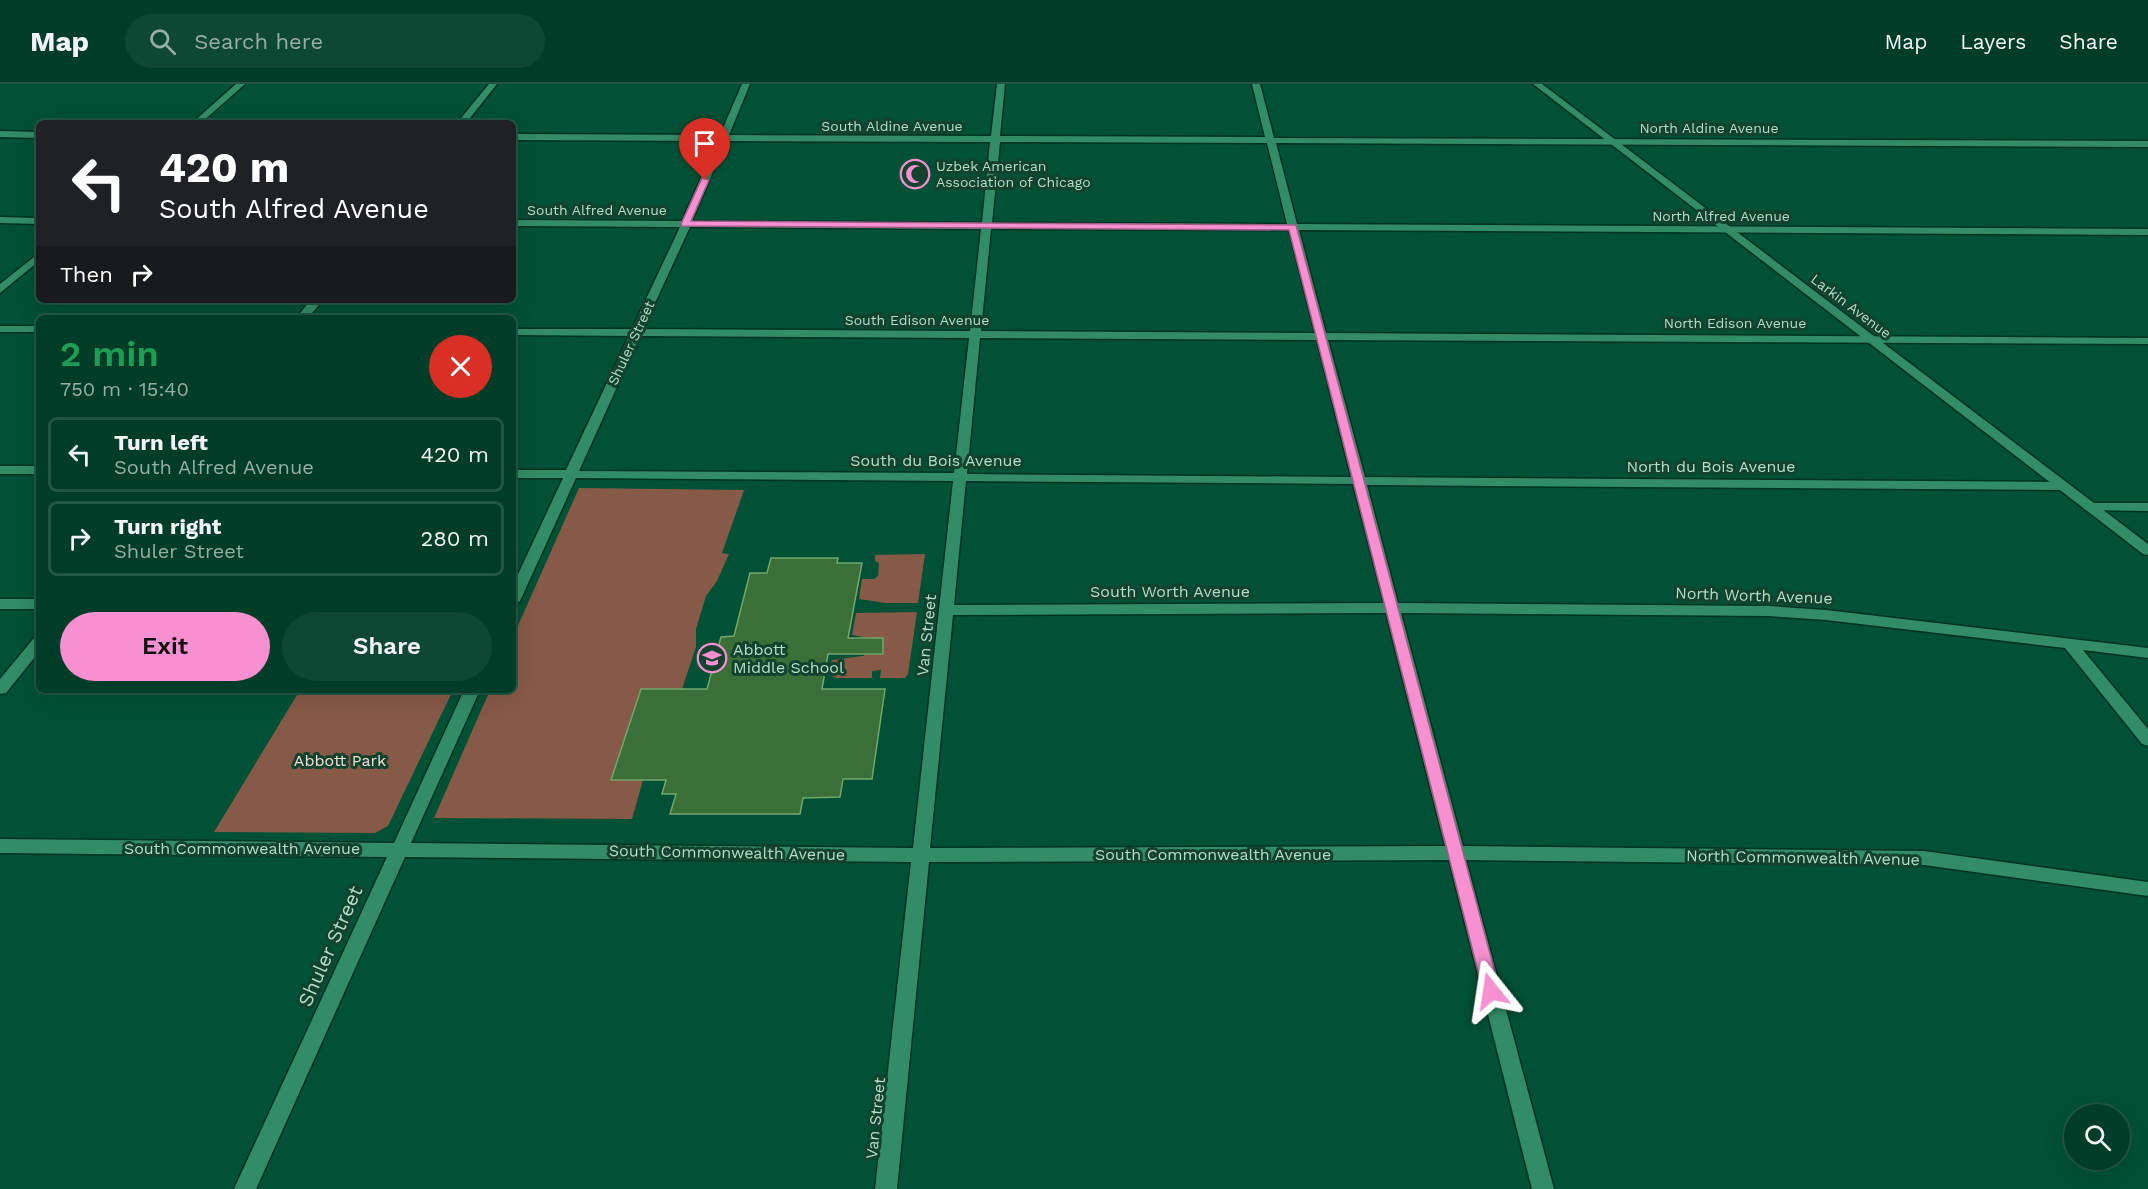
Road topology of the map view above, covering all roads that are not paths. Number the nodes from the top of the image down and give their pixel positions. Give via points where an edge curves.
1 (241, 84) edge
2 (493, 84) edge
3 (746, 84) edge
4 (1001, 84) edge
5 (1256, 84) edge
6 (1537, 84) edge
7 (199, 120) edge
8 (463, 120) edge
9 (0, 134) edge
10 (36, 135) edge
11 (516, 137) edge
12 (723, 138) junction
13 (996, 140) junction
14 (1270, 140) junction
15 (1612, 142) junction
16 (2148, 144) edge
17 (0, 220) edge
18 (36, 221) edge
19 (516, 223) edge
20 (686, 224) junction
21 (987, 226) junction
22 (1293, 227) junction
23 (1727, 230) junction
24 (2148, 232) edge
25 (36, 259) edge
26 (0, 290) edge
27 (314, 303) edge
28 (304, 315) edge
29 (0, 329) edge
30 (36, 329) edge
31 (516, 332) edge
32 (636, 332) junction
33 (975, 336) junction
34 (1322, 336) junction
35 (1869, 339) junction
36 (2148, 341) edge
37 (0, 470) edge
38 (36, 470) edge
39 (516, 474) edge
40 (572, 474) junction
41 (960, 477) junction
42 (1359, 480) junction
43 (2063, 486) junction
44 (2090, 507) junction
45 (2148, 507) edge
46 (2148, 551) edge
47 (516, 595) edge
48 (0, 604) edge
49 (36, 604) edge
50 (1393, 608) junction
51 (946, 610) junction
52 (2069, 643) junction
53 (36, 646) edge
54 (2148, 653) edge
55 (0, 689) edge
56 (471, 693) edge
57 (2148, 740) edge
58 (0, 846) edge
59 (399, 849) junction
60 (1455, 853) junction
61 (921, 855) junction
62 (2148, 889) edge
63 (244, 1189) edge
64 (886, 1189) edge
65 (1544, 1189) edge

1 - 7 street
2 - 8 street
3 - 12 street, Shuler Street
4 - 13 street, Van Street
5 - 14 street
6 - 15 street, Larkin Avenue
9 - 10 street
11 - 12 street, South Aldine Avenue
12 - 13 street, South Aldine Avenue
12 - 20 street, Shuler Street
13 - 14 street, South Aldine Avenue
13 - 21 street, Van Street
14 - 15 street, North Aldine Avenue
14 - 22 street
15 - 16 street, North Aldine Avenue
15 - 23 street, Larkin Avenue
17 - 18 street
19 - 20 street, South Alfred Avenue
20 - 21 street, South Alfred Avenue
20 - 32 street, Shuler Street
21 - 22 street, South Alfred Avenue
21 - 33 street, Van Street
22 - 23 street, North Alfred Avenue
22 - 34 street
23 - 24 street, North Alfred Avenue
23 - 35 street, Larkin Avenue
25 - 26 street
27 - 28 street
29 - 30 street
31 - 32 street, South Edison Avenue
32 - 33 street, South Edison Avenue
32 - 40 street, Shuler Street
33 - 34 street, South Edison Avenue
33 - 41 street, Van Street
34 - 35 street, North Edison Avenue
34 - 42 street
35 - 36 street, North Edison Avenue
35 - 43 street, Larkin Avenue
37 - 38 street
39 - 40 street, South du Bois Avenue
40 - 41 street, South du Bois Avenue
40 - 47 street, Shuler Street
41 - 42 street, South du Bois Avenue
41 - 51 street, Van Street
42 - 43 street, North du Bois Avenue
42 - 50 street
43 - 44 street, Larkin Avenue
44 - 45 street
44 - 46 street, Larkin Avenue
48 - 49 street
50 - 51 street, South Worth Avenue
50 - 52 street, North Worth Avenue via 1778,611
50 - 60 street
51 - 61 street, Van Street
52 - 54 street, North Worth Avenue
52 - 57 street
53 - 55 street
56 - 59 street, Shuler Street
58 - 59 street, South Commonwealth Avenue
59 - 61 street, South Commonwealth Avenue
59 - 63 street, Shuler Street
60 - 61 street, South Commonwealth Avenue
60 - 62 street, North Commonwealth Avenue via 1924,858
60 - 65 street
61 - 64 street, Van Street

